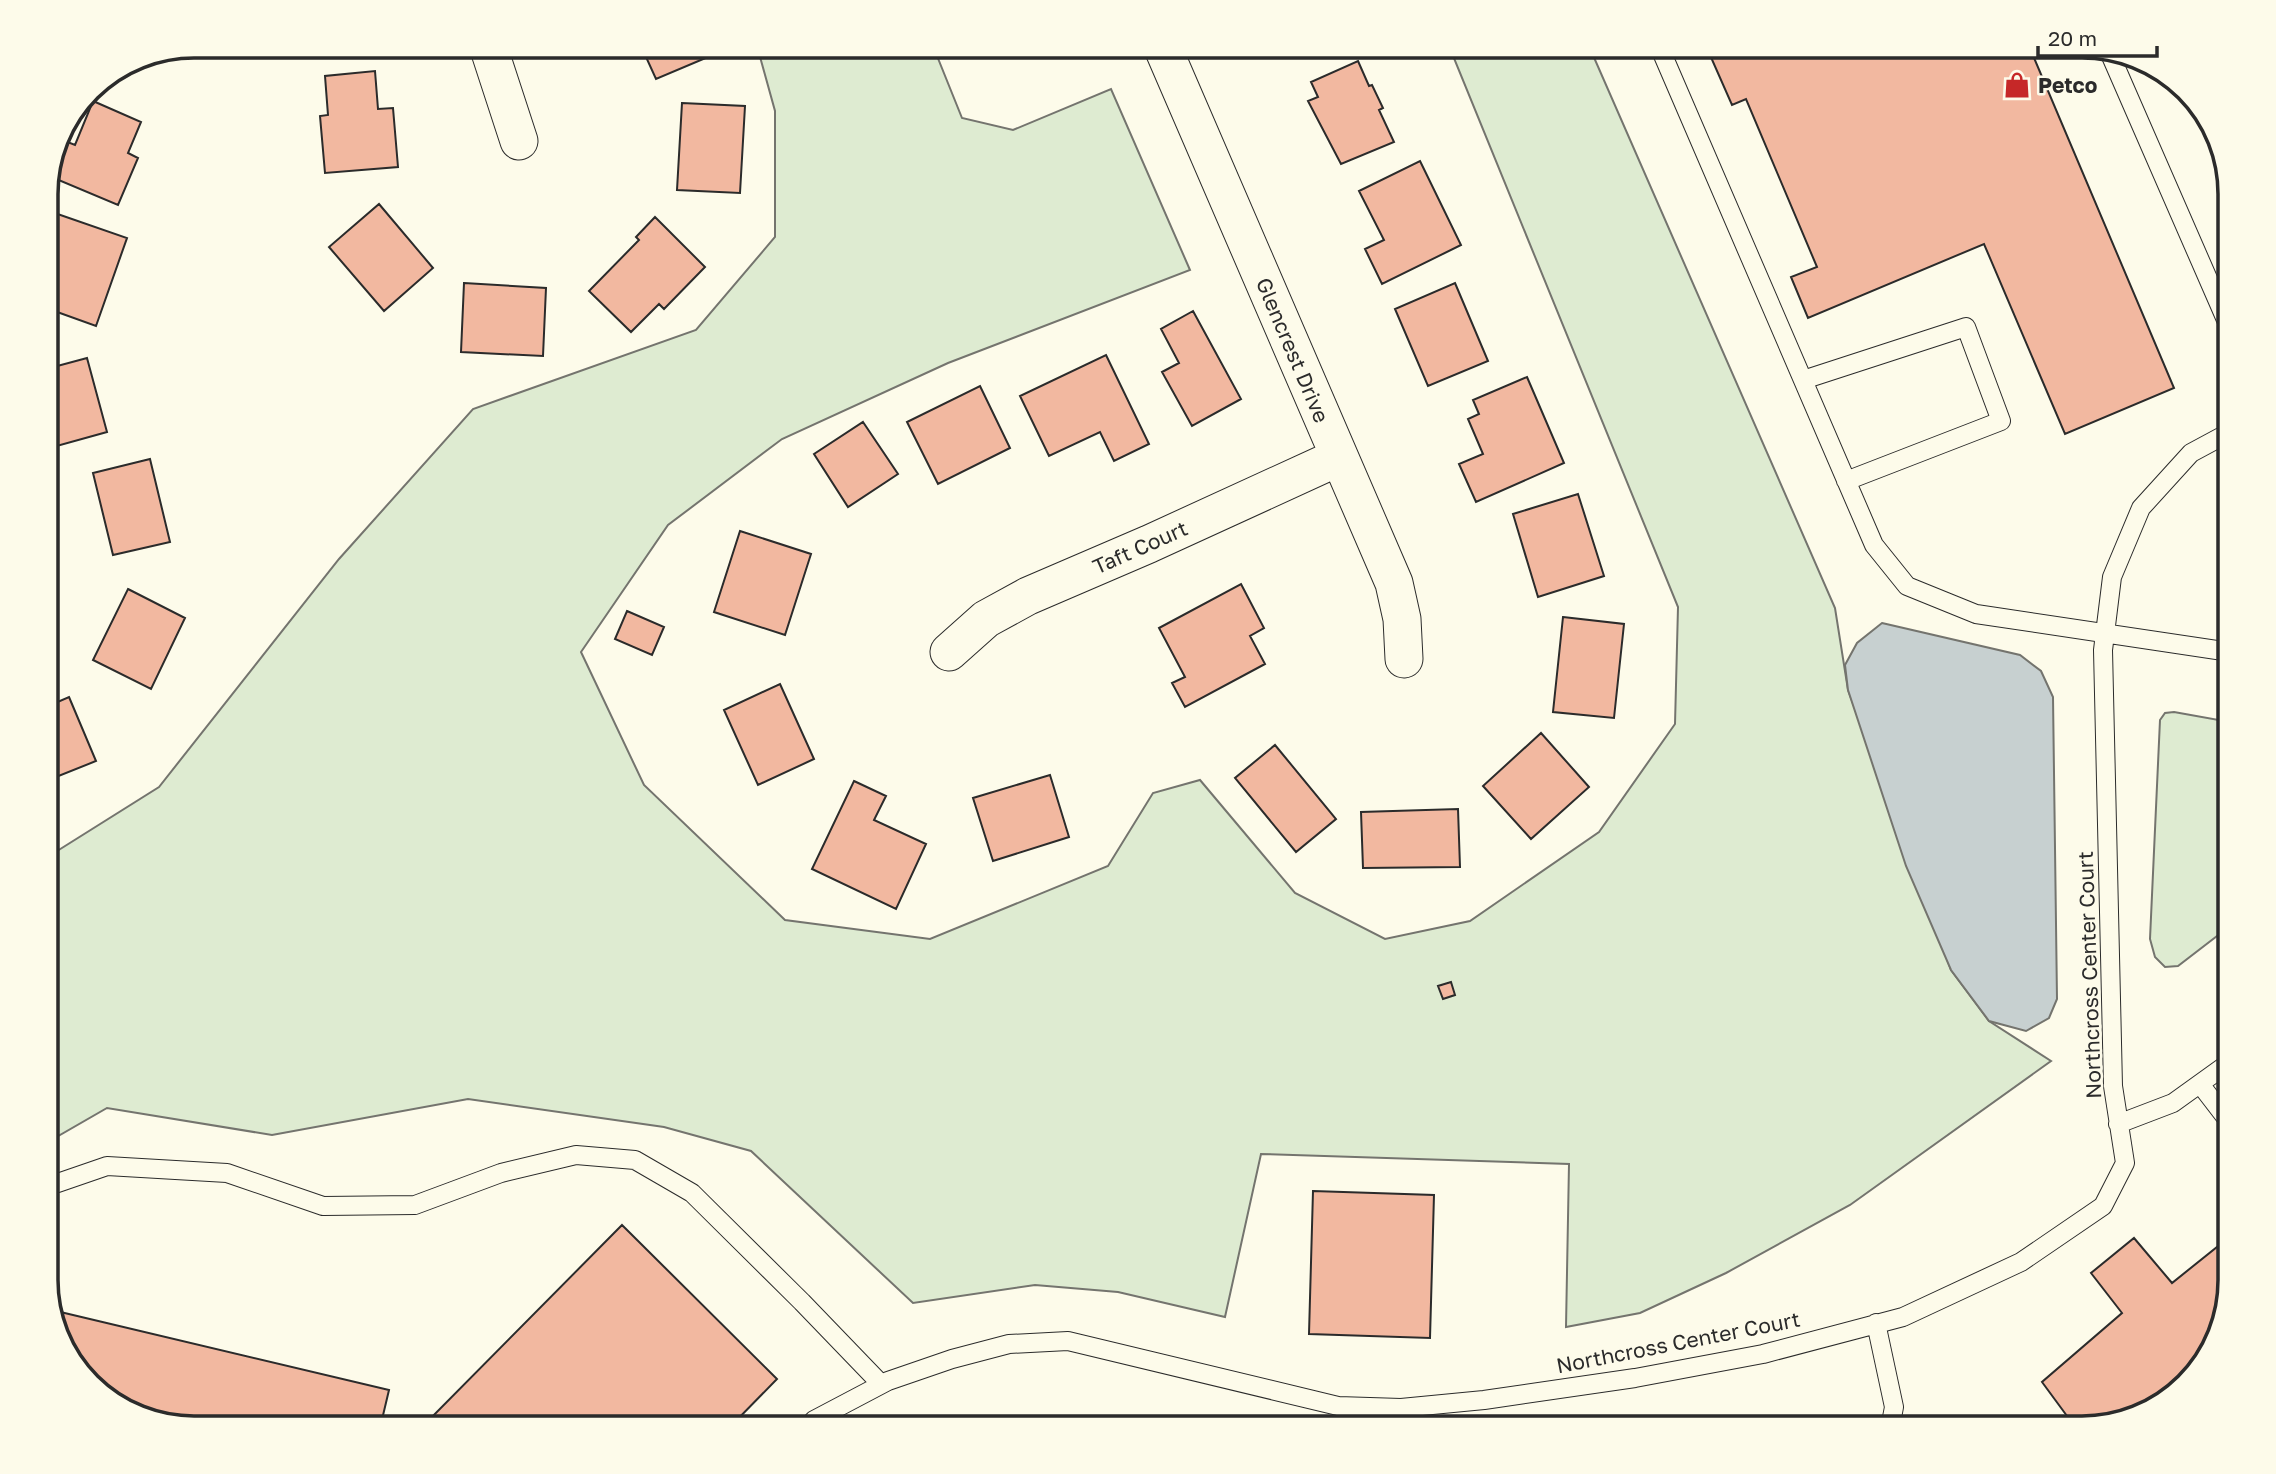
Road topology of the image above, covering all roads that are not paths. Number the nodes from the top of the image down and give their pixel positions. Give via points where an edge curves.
1 (492, 58) edge
2 (1167, 58) edge
3 (1664, 58) edge
4 (2113, 61) edge
5 (519, 142) dead end
6 (2218, 299) edge
7 (1803, 380) junction
8 (2218, 439) edge
9 (1339, 457) junction
10 (1846, 481) junction
11 (2105, 632) junction
12 (2218, 650) edge
13 (950, 652) dead end
14 (1404, 659) dead end
15 (2218, 1071) edge
16 (2200, 1084) junction
17 (2218, 1107) edge
18 (2118, 1124) junction
19 (58, 1183) edge
20 (1876, 1323) junction
21 (881, 1384) junction
22 (821, 1416) edge
23 (1892, 1416) edge

1 - 5 street
2 - 9 street, Glencrest Drive
3 - 7 lane
4 - 6 lane
7 - 10 lane
7 - 10 lane via 1966,327 2001,421
8 - 11 lane, Northcross Center Court via 2191,453 2141,508 2112,578
9 - 13 street, Taft Court via 1028,596 986,619
9 - 14 street, Glencrest Drive via 1394,583
10 - 11 lane via 1874,545 1908,586 1976,614
11 - 12 lane
11 - 18 lane, Northcross Center Court via 2113,1086
15 - 16 lane
16 - 17 lane
16 - 18 lane via 2173,1103
18 - 20 lane, Northcross Center Court via 2125,1163 2104,1206 2021,1262 1903,1317
19 - 21 lane via 107,1166 227,1173 323,1206 415,1205 501,1173 576,1155 635,1160 692,1193
20 - 21 lane, Northcross Center Court via 1763,1354 1648,1375 1401,1408 1338,1406 1068,1341 1009,1344
20 - 23 lane
21 - 22 lane, Northcross Center Court

